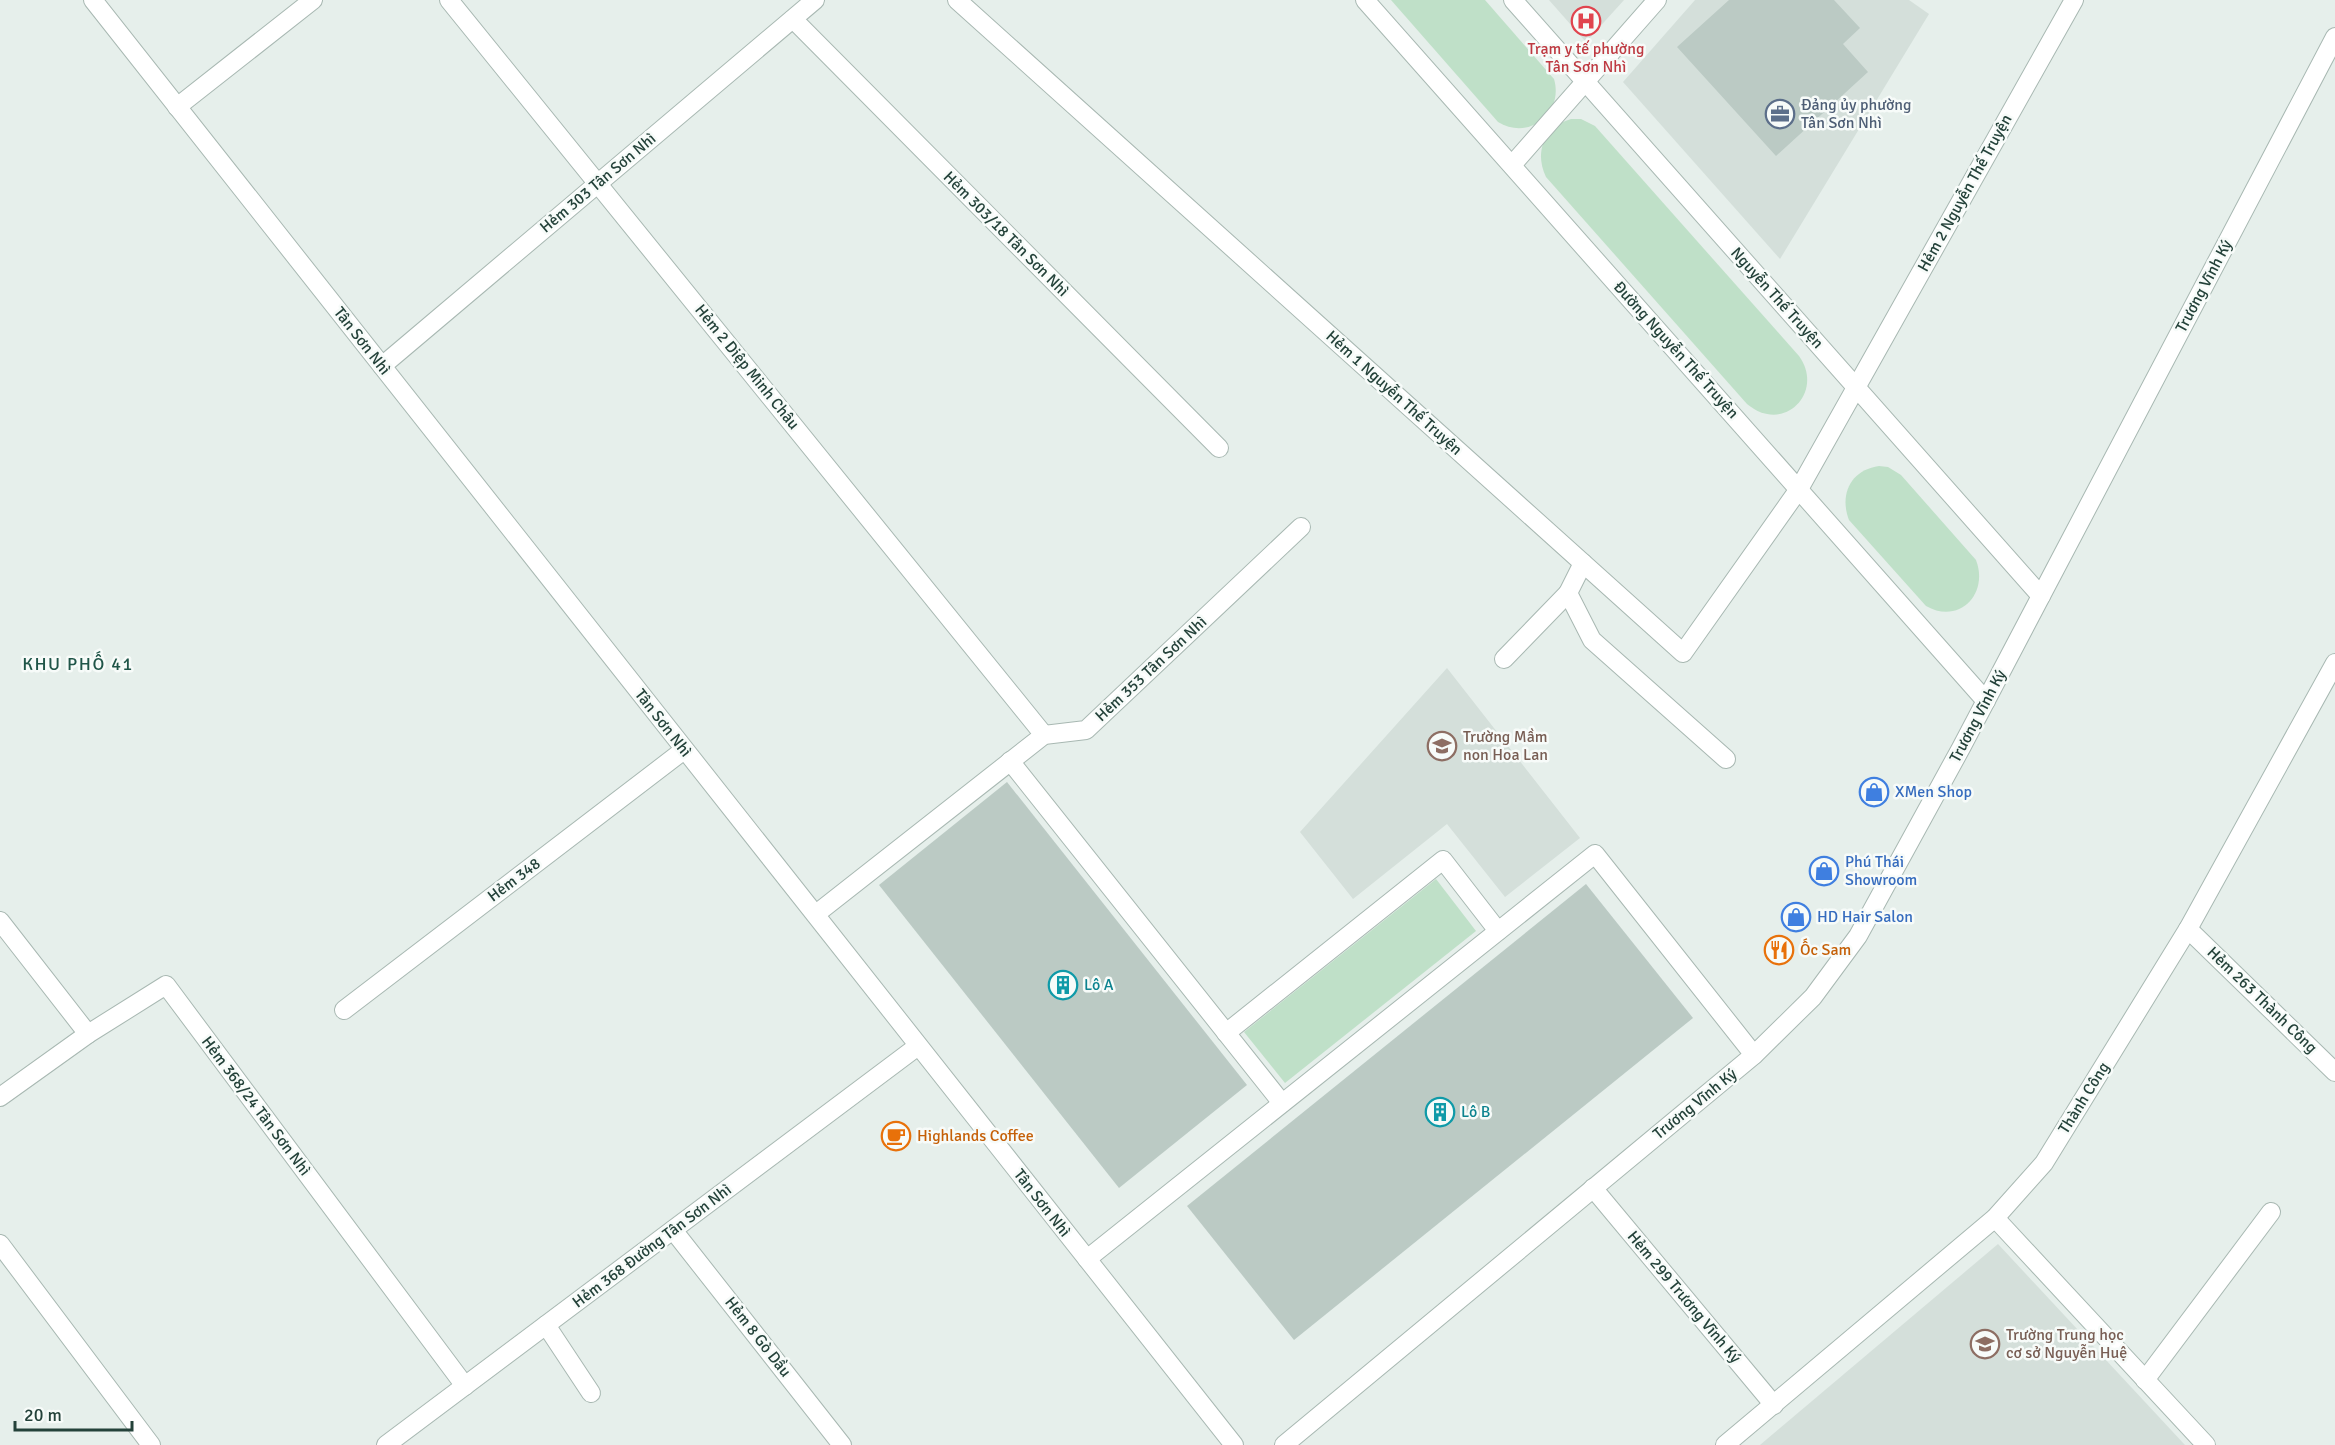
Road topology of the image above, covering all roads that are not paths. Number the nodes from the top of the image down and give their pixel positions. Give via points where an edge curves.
1 (93, 0) edge
2 (313, 0) edge
3 (449, 0) edge
4 (815, 0) edge
5 (957, 0) edge
6 (1365, 0) edge
7 (1513, 0) edge
8 (1657, 0) edge
9 (2074, 0) edge
10 (793, 19) junction
11 (2335, 37) edge
12 (1585, 81) junction
13 (177, 107) junction
14 (1512, 165) junction
15 (598, 183) junction
16 (382, 366) junction
17 (1856, 387) junction
18 (1219, 448) dead end
19 (1798, 489) junction
20 (1301, 527) dead end
21 (1583, 563) junction
22 (1568, 593) junction
23 (2041, 596) junction
24 (1504, 659) dead end
25 (2335, 663) edge
26 (1986, 701) junction
27 (1044, 735) junction
28 (684, 750) junction
29 (1726, 759) dead end
30 (1010, 761) junction
31 (816, 914) junction
32 (0, 921) edge
33 (2188, 929) junction
34 (1498, 931) junction
35 (344, 1010) dead end
36 (1226, 1033) junction
37 (88, 1034) junction
38 (918, 1046) junction
39 (1754, 1055) junction
40 (2335, 1072) edge
41 (0, 1097) edge
42 (1282, 1103) junction
43 (1593, 1188) junction
44 (2271, 1212) dead end
45 (1995, 1218) junction
46 (673, 1230) junction
47 (0, 1244) edge
48 (1087, 1259) junction
49 (546, 1326) junction
50 (2145, 1380) junction
51 (465, 1386) junction
52 (591, 1393) dead end
53 (1774, 1405) junction
54 (151, 1445) edge
55 (387, 1445) edge
56 (842, 1445) edge
57 (1234, 1445) edge
58 (1284, 1445) edge
59 (1725, 1445) edge
60 (2206, 1445) edge

1 - 13 street, Tân Sơn Nhì
2 - 13 street
3 - 15 street, Hẻm 2 Diệp Minh Châu
4 - 10 street, Hẻm 303 Tân Sơn Nhì
5 - 21 street, Hẻm 1 Nguyễn Thế Truyện
6 - 14 street, Đường Nguyễn Thế Truyện
7 - 12 street, Nguyễn Thế Truyện
8 - 12 street
9 - 17 street, Hẻm 2 Nguyễn Thế Truyện
10 - 15 street, Hẻm 303 Tân Sơn Nhì
10 - 18 street, Hẻm 303/18 Tân Sơn Nhì
11 - 23 street, Trương Vĩnh Ký
12 - 14 street
12 - 17 street, Nguyễn Thế Truyện
13 - 16 street, Tân Sơn Nhì
14 - 19 street, Đường Nguyễn Thế Truyện
15 - 16 street, Hẻm 303 Tân Sơn Nhì
15 - 27 street, Hẻm 2 Diệp Minh Châu
16 - 28 street, Tân Sơn Nhì
17 - 19 street, Hẻm 2 Nguyễn Thế Truyện
17 - 23 street, Nguyễn Thế Truyện
19 - 21 street, Hẻm 1 Nguyễn Thế Truyện via 1683,653
19 - 26 street, Đường Nguyễn Thế Truyện
20 - 27 street, Hẻm 353 Tân Sơn Nhì via 1086,730
21 - 22 street
22 - 24 street
22 - 29 street via 1592,640
23 - 26 street, Trương Vĩnh Ký
25 - 33 street, Thành Công
26 - 39 street, Trương Vĩnh Ký via 1858,936 1813,997
27 - 30 street
28 - 31 street, Tân Sơn Nhì
28 - 35 street, Hẻm 348
30 - 31 street
30 - 36 street
31 - 38 street, Tân Sơn Nhì
32 - 37 street
33 - 40 street, Hẻm 263 Thành Công
33 - 45 street, Thành Công via 2044,1163
34 - 36 street via 1443,860
34 - 39 street via 1595,854
34 - 42 street
36 - 42 street
37 - 41 street, Hẻm 368/24 Tân Sơn Nhì
37 - 51 street, Hẻm 368/24 Tân Sơn Nhì via 166,985
38 - 46 street, Hẻm 368 Đường Tân Sơn Nhì
38 - 48 street, Tân Sơn Nhì
39 - 43 street, Trương Vĩnh Ký
42 - 48 street
43 - 53 street, Hẻm 299 Trương Vĩnh Ký
43 - 58 street, Trương Vĩnh Ký
44 - 50 street
45 - 50 street
45 - 53 street, Thành Công
46 - 49 street, Hẻm 368 Đường Tân Sơn Nhì
46 - 56 street, Hẻm 8 Gò Dầu
47 - 54 street
48 - 57 street, Tân Sơn Nhì
49 - 51 street, Hẻm 368 Đường Tân Sơn Nhì
49 - 52 street
50 - 60 street
51 - 55 street, Hẻm 368 Đường Tân Sơn Nhì
53 - 59 street, Thành Công

